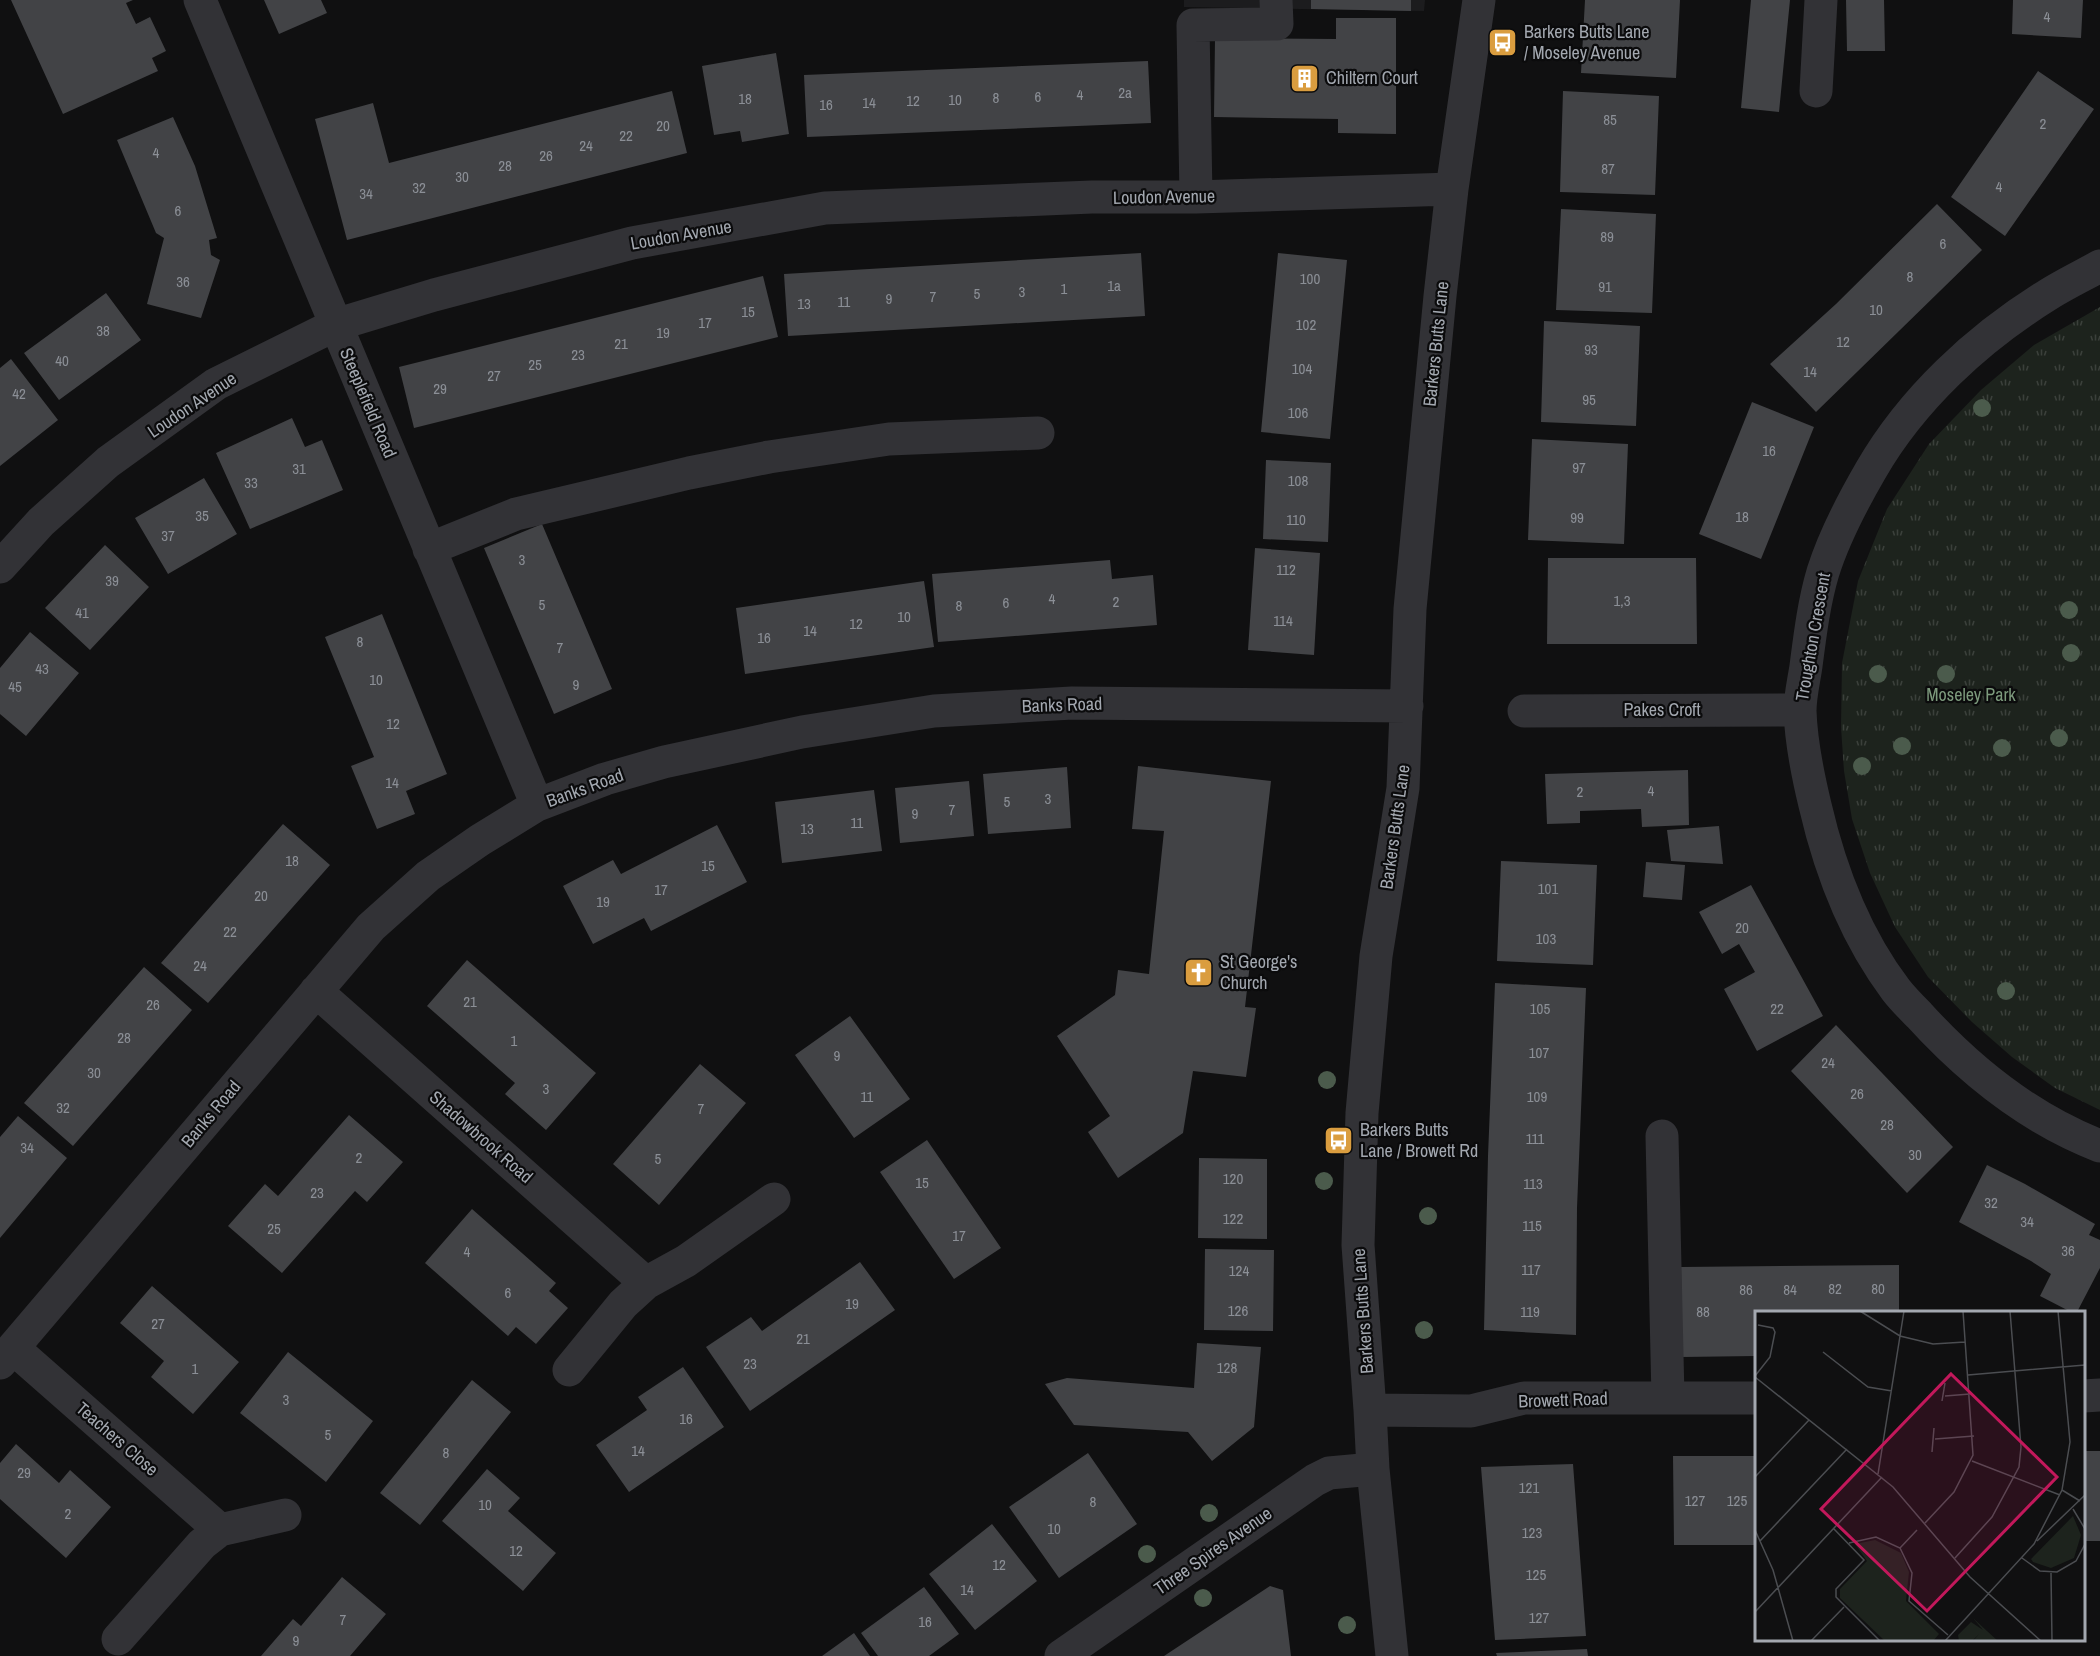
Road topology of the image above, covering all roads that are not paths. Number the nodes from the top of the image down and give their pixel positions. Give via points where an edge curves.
1 (200, 0) edge
2 (1276, 0) edge
3 (1479, 0) edge
4 (1821, 0) edge
5 (1816, 91) dead end
6 (1452, 189) junction
7 (1196, 197) junction
8 (2100, 266) edge
9 (335, 325) junction
10 (1038, 433) dead end
11 (429, 549) junction
12 (0, 567) edge
13 (1407, 706) junction
14 (1800, 710) junction
15 (1524, 711) dead end
16 (537, 806) junction
17 (316, 991) junction
18 (1662, 1136) dead end
19 (2100, 1146) edge
20 (774, 1199) dead end
21 (646, 1282) junction
22 (7, 1356) edge
23 (569, 1370) dead end
24 (1668, 1398) junction
25 (1755, 1398) edge
26 (1370, 1410) junction
27 (1372, 1469) junction
28 (285, 1515) dead end
29 (220, 1530) junction
30 (118, 1639) dead end
31 (1061, 1656) edge
32 (1392, 1656) edge

1 - 9 street, Steeplefield Road
2 - 7 street via 1276,24 1193,25
3 - 6 street, Barkers Butts Lane
4 - 5 street
6 - 7 street, Loudon Avenue
6 - 13 street, Barkers Butts Lane via 1410,609
7 - 9 street, Loudon Avenue via 1092,197 825,208 632,243
8 - 14 street, Troughton Crescent via 2047,295 1958,363 1910,415 1872,468 1824,571
9 - 11 street, Steeplefield Road
9 - 12 street, Loudon Avenue via 207,390 108,462 41,522
10 - 11 street via 889,439 769,457 516,514
11 - 16 street, Steeplefield Road
13 - 16 street, Banks Road via 1072,703 934,711 802,732 664,762 605,779
13 - 26 street, Barkers Butts Lane via 1403,788 1376,956 1362,1113 1358,1245
14 - 15 street, Pakes Croft
14 - 19 street, Troughton Crescent via 1822,837 1866,942 1896,990 1947,1046 2010,1098
16 - 17 street, Banks Road via 428,876 371,927
17 - 21 street, Shadowbrook Road
17 - 22 street, Banks Road
18 - 24 street
20 - 21 street via 686,1261
21 - 23 street
22 - 29 street, Teachers Close
24 - 25 street, Browett Road
24 - 26 street, Browett Road via 1524,1398 1471,1412
26 - 27 street, Barkers Butts Lane
27 - 31 street, Three Spires Avenue via 1329,1473 1315,1480
27 - 32 street, Barkers Butts Lane
28 - 29 street
29 - 30 street via 202,1544

